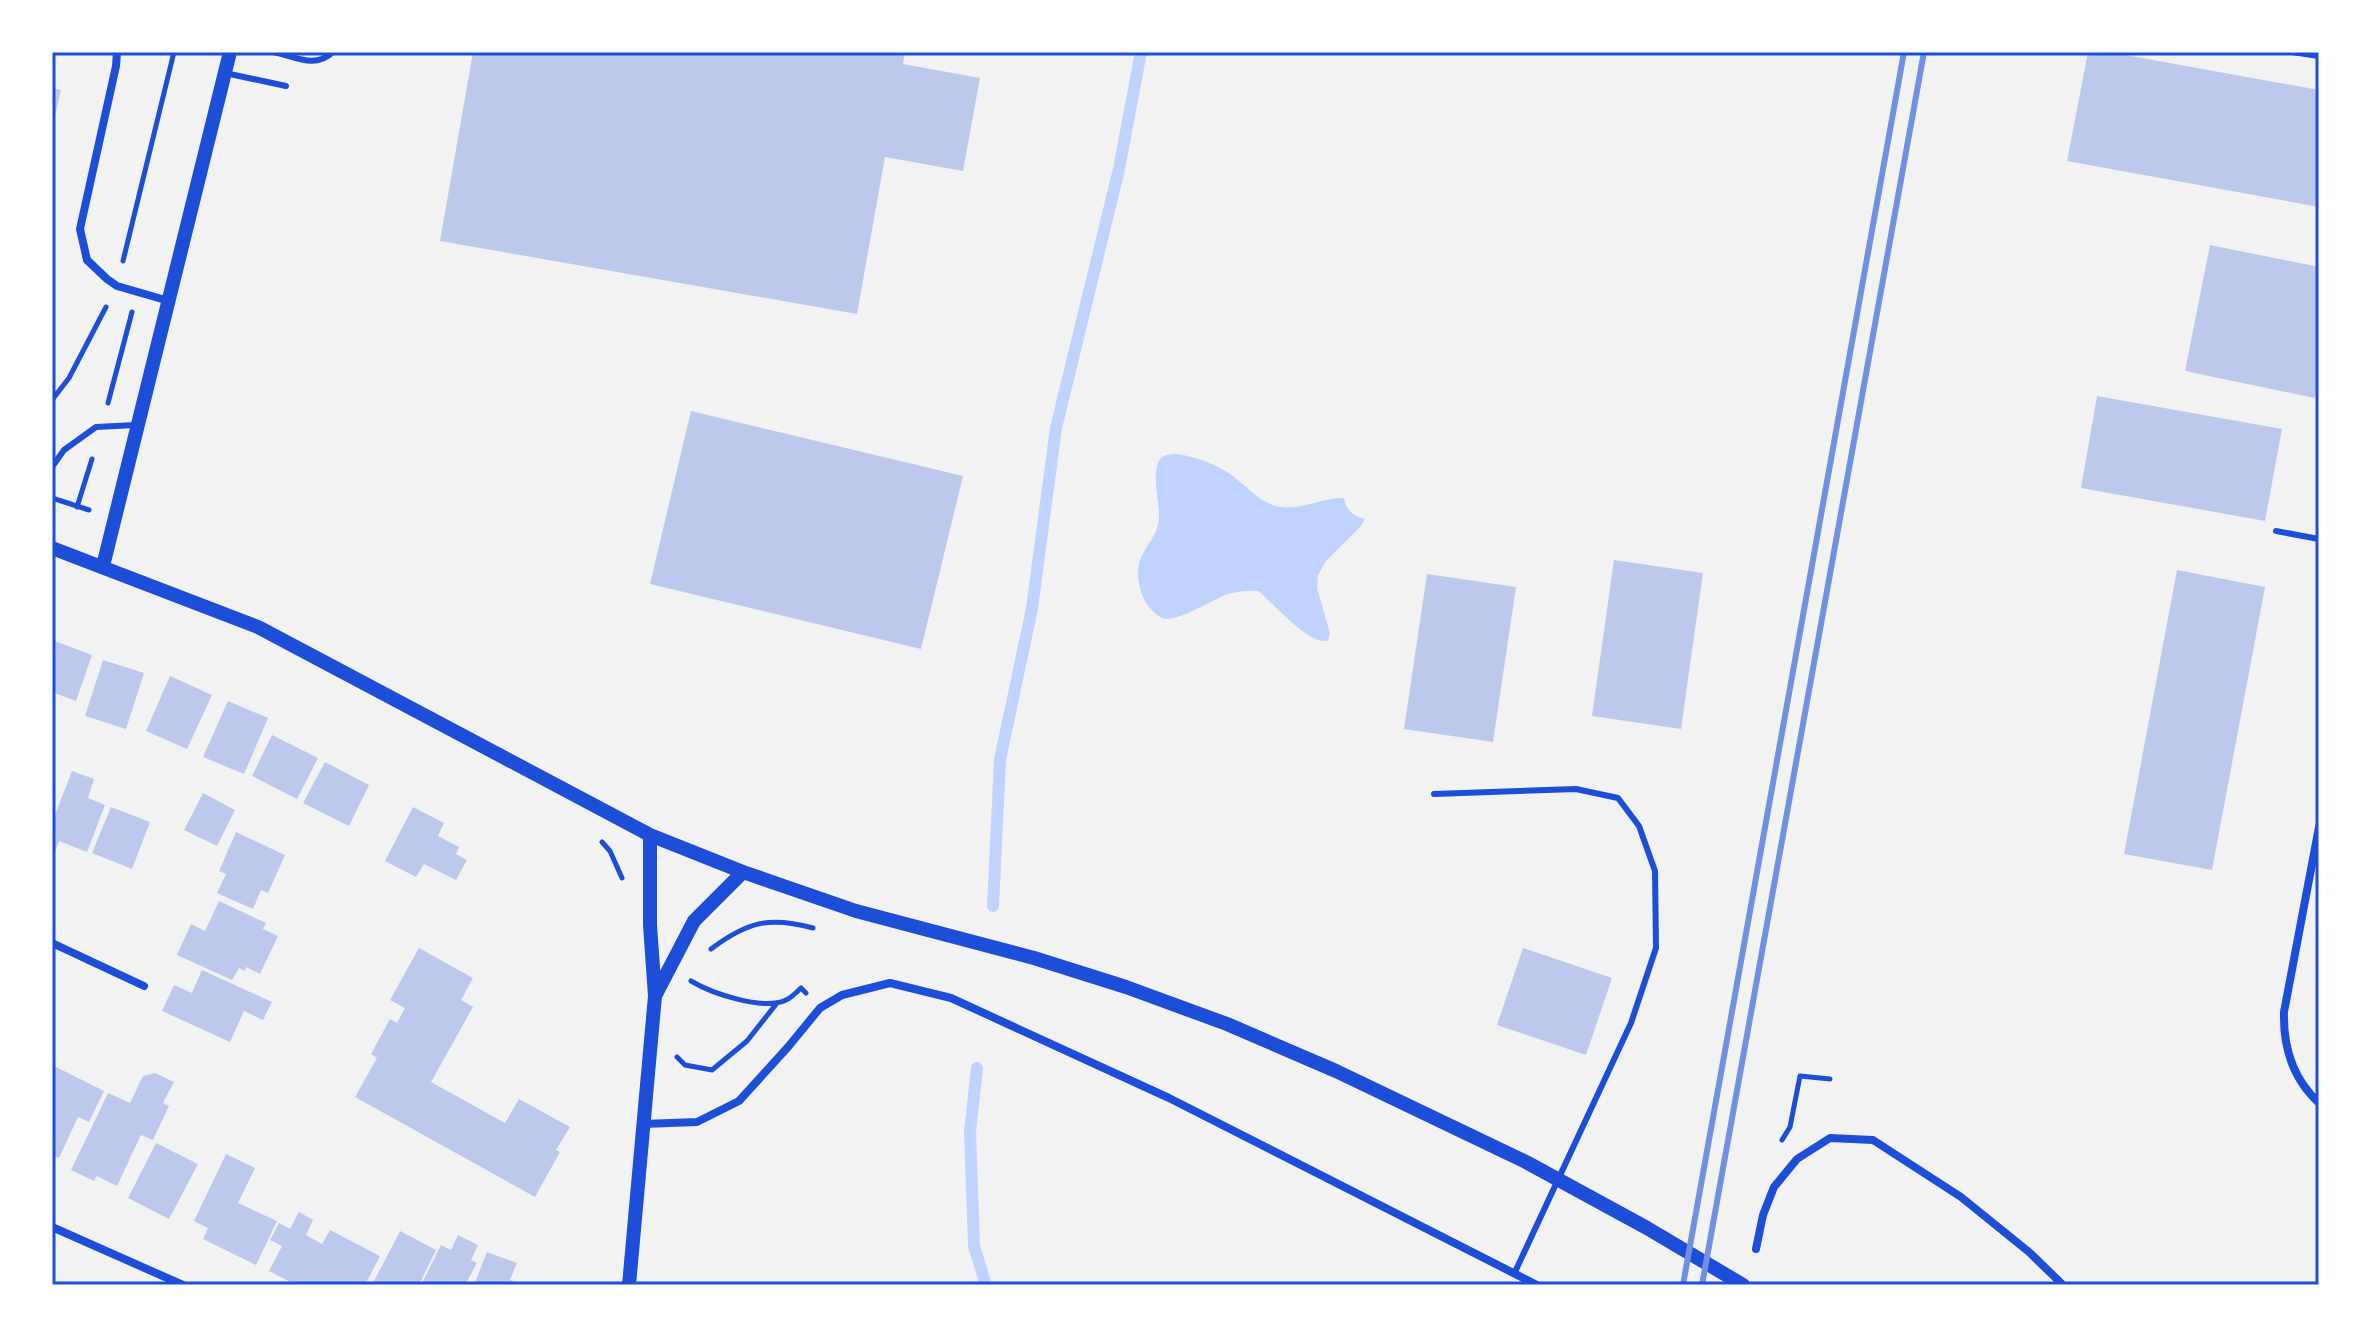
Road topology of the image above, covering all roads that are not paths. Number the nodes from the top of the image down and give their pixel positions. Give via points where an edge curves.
1 (117, 52) edge
2 (230, 52) edge
3 (274, 52) edge
4 (333, 52) edge
5 (2292, 52) edge
6 (2319, 56) edge
7 (225, 73) junction
8 (286, 86) dead end
9 (169, 301) junction
10 (139, 425) junction
11 (52, 467) edge
12 (2276, 531) dead end
13 (2319, 539) edge
14 (52, 548) edge
15 (103, 566) junction
16 (1434, 794) dead end
17 (2319, 827) edge
18 (650, 835) junction
19 (743, 872) junction
20 (52, 943) edge
21 (144, 986) dead end
22 (655, 996) junction
23 (2319, 1103) edge
24 (643, 1124) junction
25 (52, 1227) edge
26 (1756, 1249) dead end
27 (1514, 1274) junction
28 (183, 1285) edge
29 (629, 1285) edge
30 (1537, 1285) edge
31 (1743, 1285) edge
32 (2063, 1285) edge

1 - 9 street via 80,229 87,260 117,286
2 - 7 street
3 - 4 lane via 314,62
5 - 6 lane
7 - 8 lane
7 - 9 street
9 - 10 street
10 - 11 lane via 96,427 64,450
10 - 15 street
12 - 13 lane
14 - 15 street
15 - 18 street via 258,627
16 - 27 lane via 1576,789 1618,798 1639,826 1655,871 1656,948 1631,1023
17 - 23 street via 2284,1029 2292,1064
18 - 19 street
18 - 22 street
19 - 22 street via 694,921
19 - 31 street via 856,911 1060,966 1227,1024 1526,1162
20 - 21 street
22 - 24 street
24 - 27 street via 697,1122 739,1101 820,1008 842,995 890,983 951,998 1169,1098
24 - 29 street
25 - 28 street
26 - 32 street via 1774,1187 1797,1159 1830,1138 1873,1140 1961,1197
27 - 30 street

